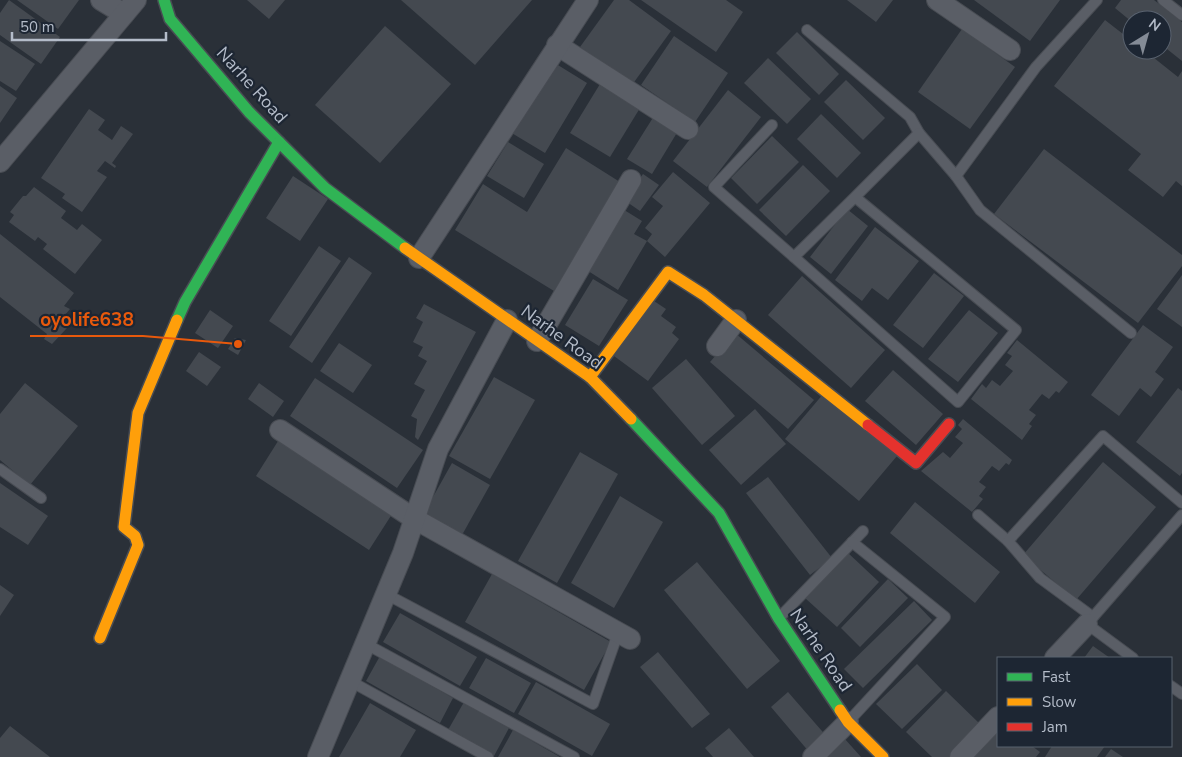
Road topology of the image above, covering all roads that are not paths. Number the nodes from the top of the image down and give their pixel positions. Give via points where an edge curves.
1 (101, 0) edge
2 (164, 0) edge
3 (588, 0) edge
4 (937, 0) edge
5 (1098, 0) edge
6 (1163, 0) edge
7 (130, 7) edge
8 (1182, 14) edge
9 (807, 30) dead end
10 (557, 45) junction
11 (1010, 50) dead end
12 (772, 125) dead end
13 (688, 129) dead end
14 (919, 133) junction
15 (279, 142) junction
16 (0, 162) edge
17 (956, 176) junction
18 (631, 180) dead end
19 (855, 197) junction
20 (794, 257) junction
21 (418, 258) junction
22 (507, 320) junction
23 (736, 320) junction
24 (1131, 333) dead end
25 (537, 340) junction
26 (717, 346) dead end
27 (590, 377) junction
28 (949, 424) dead end
29 (280, 430) dead end
30 (0, 469) edge
31 (41, 498) dead end
32 (1182, 503) edge
33 (1182, 514) edge
34 (978, 515) dead end
35 (414, 518) junction
36 (863, 531) dead end
37 (852, 542) junction
38 (1008, 542) junction
39 (386, 594) junction
40 (779, 619) junction
41 (1090, 620) junction
42 (624, 636) joint
43 (100, 638) dead end
44 (366, 644) junction
45 (1056, 657) edge
46 (1132, 657) edge
47 (350, 681) junction
48 (997, 718) edge
49 (848, 722) junction
50 (318, 757) edge
51 (488, 757) edge
52 (574, 757) edge
53 (813, 757) edge
54 (883, 757) edge
55 (960, 757) edge

1 - 7 street
2 - 15 street, Narhe Road via 170,19 249,112
3 - 10 street
4 - 11 street
5 - 17 lane via 1036,67
6 - 8 lane
7 - 16 street
9 - 14 lane via 910,117
10 - 13 street
10 - 21 street
12 - 20 lane via 714,186
14 - 17 lane
14 - 19 lane
15 - 21 street, Narhe Road via 325,188
15 - 43 street via 184,302 138,413 124,527 138,545
17 - 24 lane via 980,210
18 - 25 street
19 - 20 lane
19 - 20 lane via 1016,330 958,402
21 - 22 street, Narhe Road
22 - 25 street, Narhe Road
22 - 35 street via 438,449
23 - 26 street
23 - 27 street via 668,272
23 - 28 street via 916,463
25 - 27 street, Narhe Road
27 - 40 street, Narhe Road via 718,513
29 - 35 street
30 - 31 lane
32 - 38 lane via 1103,436
33 - 41 lane
34 - 38 lane
35 - 39 street
35 - 42 street
36 - 37 lane
37 - 40 lane
37 - 49 lane via 945,618
38 - 41 lane via 1040,578
39 - 42 lane via 594,704
39 - 44 street
40 - 49 street, Narhe Road
41 - 45 street
41 - 46 lane
44 - 47 street
44 - 52 lane
47 - 50 street
47 - 51 lane
48 - 55 street
49 - 53 street
49 - 54 street, Narhe Road

